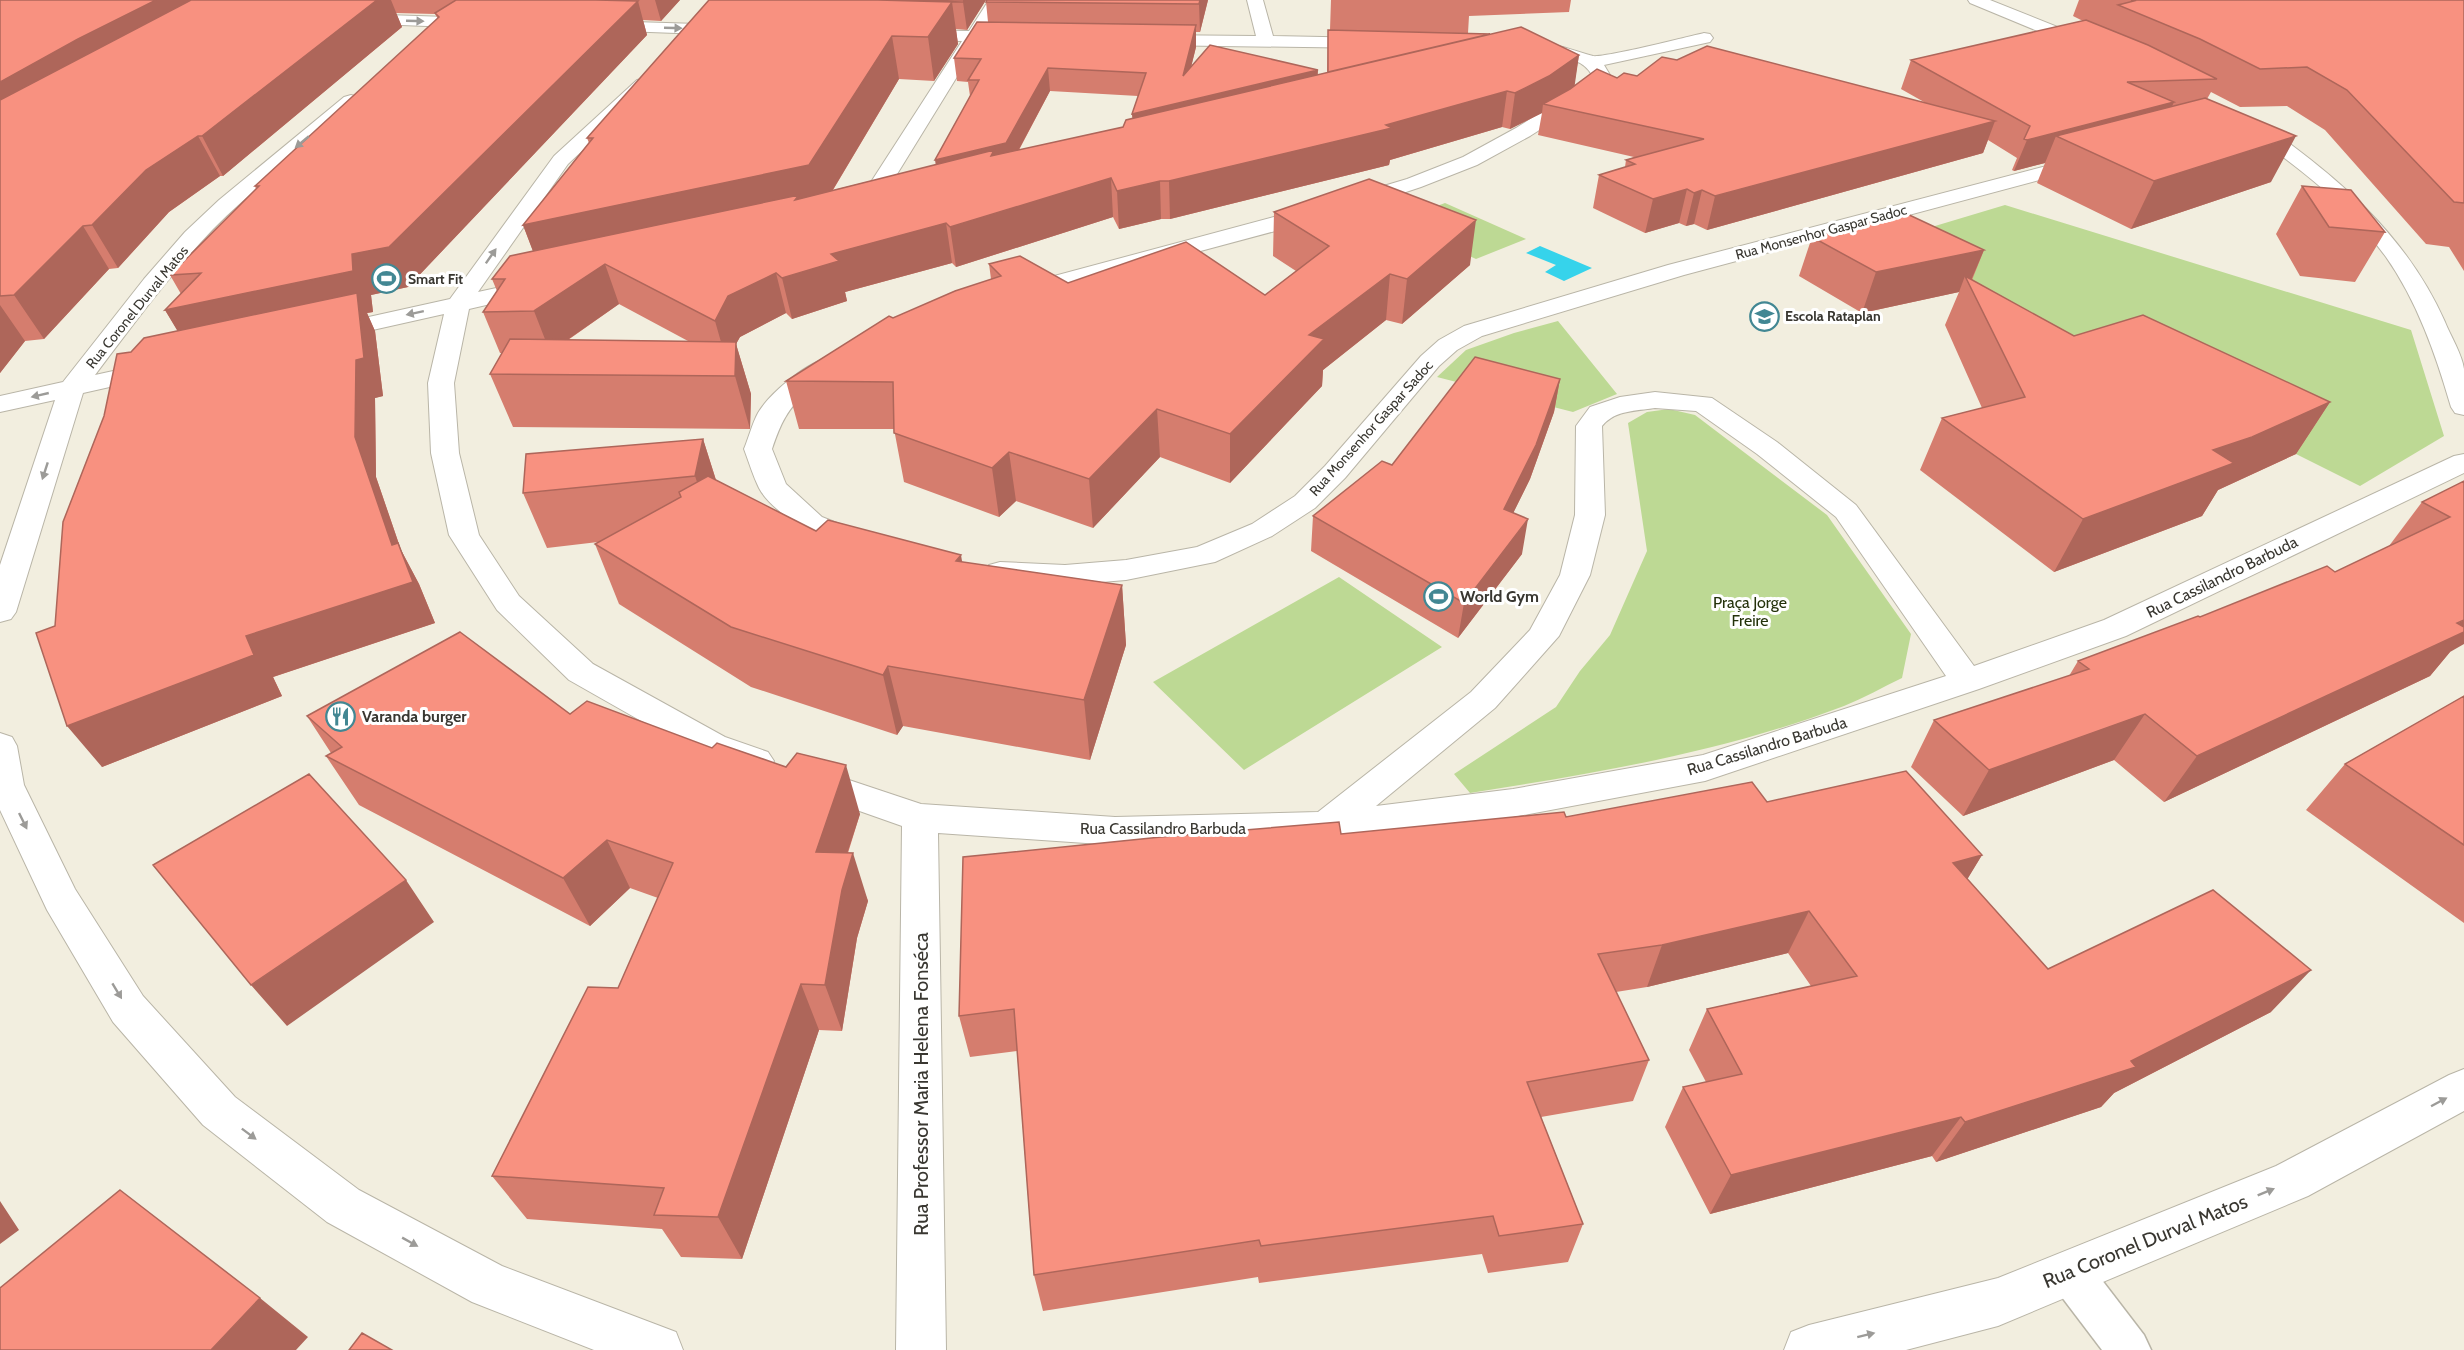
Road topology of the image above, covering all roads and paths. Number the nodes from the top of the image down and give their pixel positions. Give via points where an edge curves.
1 (997, 0) edge
2 (1255, 0) edge
3 (1976, 0) edge
4 (494, 14) edge
5 (722, 14) edge
6 (335, 18) edge
7 (469, 23) junction
8 (587, 26) edge
9 (704, 29) junction
10 (750, 30) edge
11 (899, 34) edge
12 (974, 37) junction
13 (1033, 38) edge
14 (1704, 38) dead end
15 (1138, 40) edge
16 (440, 41) edge
17 (1266, 42) junction
18 (1390, 43) edge
19 (1525, 49) edge
20 (679, 51) edge
21 (2109, 54) edge
22 (1593, 62) junction
23 (654, 74) edge
24 (372, 86) edge
25 (2236, 119) edge
26 (2105, 156) edge
27 (862, 213) edge
28 (561, 281) edge
29 (1004, 297) edge
30 (458, 304) junction
31 (306, 337) edge
32 (843, 356) edge
33 (177, 365) edge
34 (72, 388) junction
35 (0, 404) edge
36 (2464, 407) edge
37 (2464, 462) edge
38 (888, 550) edge
39 (977, 568) edge
40 (0, 612) edge
41 (1967, 681) junction
42 (0, 746) edge
43 (921, 818) junction
44 (1326, 826) junction
45 (2464, 1089) edge
46 (2070, 1273) junction
47 (658, 1350) edge
48 (921, 1350) edge
49 (1809, 1350) edge
50 (2129, 1350) edge

1 - 12 street
2 - 17 street
3 - 21 street
4 - 7 street
5 - 9 street
6 -> 7 street
7 - 16 street
8 -> 9 street
9 - 10 street
9 - 20 street
11 - 12 street
12 - 13 street
12 - 27 street
14 - 22 street
15 - 17 street
17 - 18 street
19 - 22 street via 1571,54
22 - 29 street via 1601,75 1596,83 1523,132 1470,161 1338,207
30 -> 23 street, Rua Cassilandro Barbuda via 561,160
24 -> 34 street, Rua Coronel Durval Matos via 193,237
25 - 36 street via 2303,161 2384,240 2415,287 2446,352
26 - 39 street, Rua Monsenhor Gaspar Sadoc via 1676,270 1473,331 1430,361 1305,502 1262,530 1204,555 1126,570 1065,575 1009,574
28 - 30 street
30 -> 31 street
30 - 43 street, Rua Cassilandro Barbuda via 441,383 445,453 464,535 508,603 581,672 712,746
32 - 38 street via 800,384 771,414 758,449 773,488 813,523 864,545
33 - 34 street
34 -> 35 street
34 -> 40 street, Rua Coronel Durval Matos
37 - 41 street, Rua Cassilandro Barbuda via 2115,628
41 - 44 street, Rua Cassilandro Barbuda via 1705,768 1513,803
41 - 44 street via 1846,512 1793,469 1703,404 1655,400 1620,405 1599,414 1589,426 1590,515 1575,575 1543,636 1483,700
42 -> 47 street via 6,785 67,909 128,1009 219,1112 343,1206 489,1286
43 - 44 street, Rua Cassilandro Barbuda via 1115,831
43 - 48 street, Rua Professor Maria Helena Fonséca
46 -> 45 street, Rua Coronel Durval Matos via 2292,1181
49 -> 46 street, Rua Coronel Durval Matos via 1998,1302
46 - 50 lane

